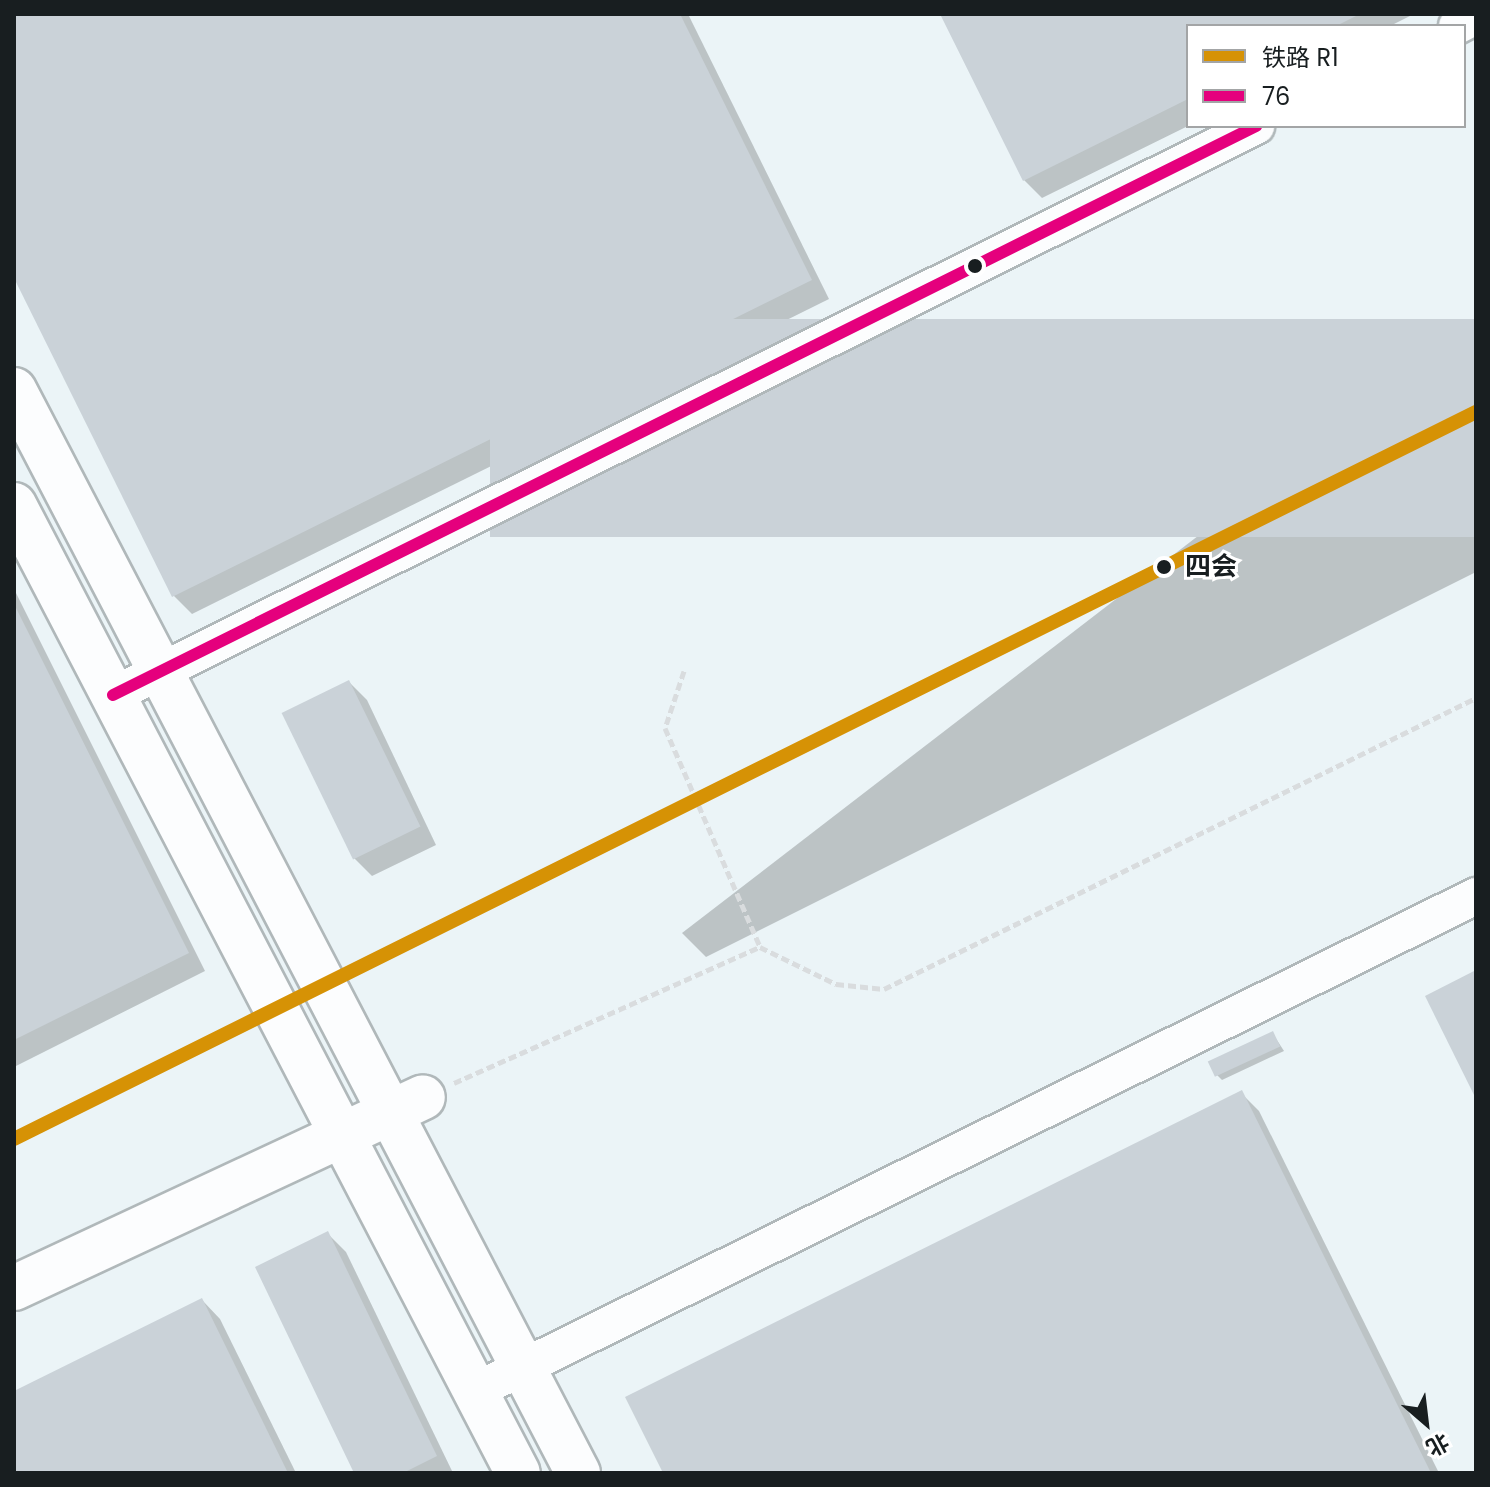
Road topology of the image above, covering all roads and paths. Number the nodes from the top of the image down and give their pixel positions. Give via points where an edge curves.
1 (1252, 128) edge
2 (14, 390) edge
3 (14, 505) edge
4 (684, 671) dead end
5 (160, 672) junction
6 (113, 695) junction
7 (1476, 698) edge
8 (1476, 896) edge
9 (760, 947) junction
10 (406, 1104) junction
11 (342, 1134) junction
12 (14, 1288) edge
13 (523, 1368) junction
14 (475, 1391) junction
15 (518, 1473) edge
16 (578, 1473) edge

1 - 5 street
2 - 5 street
3 - 6 street
4 - 9 path via 665,728
5 - 6 street
5 - 10 street
6 - 11 street
7 - 9 path via 884,989 836,984
8 - 13 street
9 - 10 path
10 - 11 street
10 - 13 street
11 - 12 street
11 - 14 street
13 - 14 street
13 - 16 street
14 - 15 street

